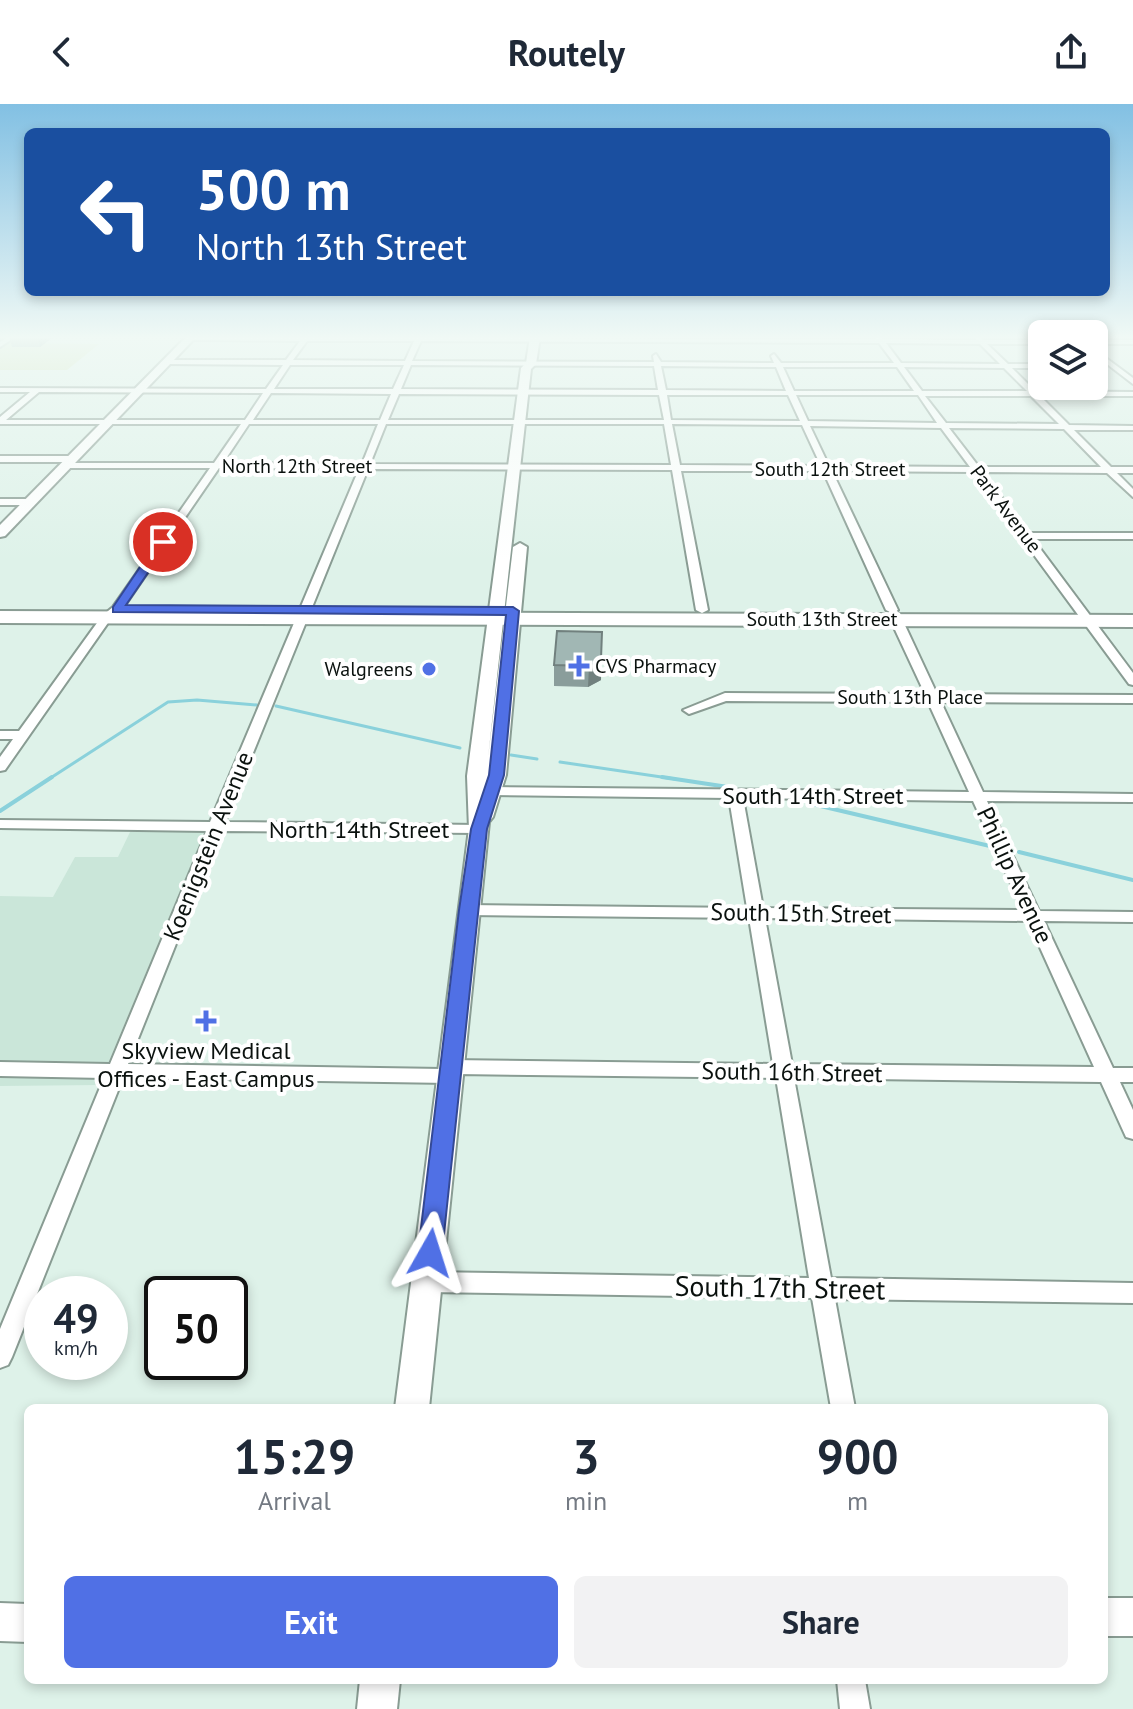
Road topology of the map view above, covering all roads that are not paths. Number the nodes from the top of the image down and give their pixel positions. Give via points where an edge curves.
1 (118, 412) edge
2 (253, 412) edge
3 (387, 412) edge
4 (527, 412) edge
5 (667, 412) edge
6 (800, 412) edge
7 (933, 412) edge
8 (1052, 412) edge
9 (0, 421) edge
10 (110, 421) junction
11 (247, 421) junction
12 (383, 421) junction
13 (526, 421) junction
14 (669, 422) junction
15 (805, 423) junction
16 (943, 425) junction
17 (1067, 427) junction
18 (1133, 428) edge
19 (0, 459) edge
20 (69, 462) junction
21 (216, 466) junction
22 (365, 467) junction
23 (676, 468) junction
24 (825, 469) junction
25 (977, 470) junction
26 (1110, 470) junction
27 (1133, 470) edge
28 (523, 471) junction
29 (1133, 494) edge
30 (0, 502) edge
31 (30, 502) junction
32 (522, 527) dead end
33 (0, 533) edge
34 (1026, 536) junction
35 (1133, 536) edge
36 (0, 608) edge
37 (702, 610) junction
38 (1133, 612) edge
39 (112, 614) junction
40 (304, 615) junction
41 (504, 615) junction
42 (894, 615) junction
43 (1085, 616) junction
44 (0, 617) edge
45 (1133, 621) edge
46 (1133, 681) edge
47 (931, 697) junction
48 (1133, 699) edge
49 (689, 710) dead end
50 (0, 735) edge
51 (24, 735) junction
52 (0, 767) edge
53 (492, 791) junction
54 (735, 794) junction
55 (978, 796) junction
56 (1133, 798) edge
57 (0, 824) edge
58 (215, 828) junction
59 (479, 829) junction
60 (468, 910) junction
61 (756, 913) junction
62 (1034, 916) junction
63 (1133, 917) edge
64 (0, 1069) edge
65 (115, 1072) junction
66 (450, 1072) junction
67 (784, 1072) junction
68 (1107, 1074) junction
69 (1133, 1075) edge
70 (1133, 1131) edge
71 (427, 1282) junction
72 (821, 1288) junction
73 (1133, 1293) edge
74 (0, 1357) edge
75 (412, 1404) edge
76 (842, 1404) edge
77 (1108, 1617) edge
78 (1133, 1617) edge
79 (0, 1622) edge
80 (24, 1623) edge
81 (380, 1684) edge
82 (852, 1684) edge
83 (377, 1709) edge
84 (855, 1709) edge

1 - 10 main road
2 - 11 street
3 - 12 street, Koenigstein Avenue
4 - 13 main road
5 - 14 street
6 - 15 street, Phillip Avenue
7 - 16 street, Park Avenue
8 - 17 street
9 - 10 street
10 - 11 street
10 - 20 main road
11 - 12 street
11 - 21 street
12 - 13 street
12 - 22 street, Koenigstein Avenue
13 - 14 street
13 - 28 main road
14 - 15 street
14 - 23 street
15 - 16 street
15 - 24 street, Phillip Avenue
16 - 17 street
16 - 25 street, Park Avenue
17 - 18 street
17 - 26 street
19 - 20 street, North 12th Street
20 - 21 street, North 12th Street
20 - 31 main road
21 - 22 street, North 12th Street
21 - 39 street
22 - 28 street, North 12th Street
22 - 40 street, Koenigstein Avenue
23 - 24 street, South 12th Street
23 - 28 street, South 12th Street
23 - 37 street
24 - 25 street, South 12th Street
24 - 42 street, Phillip Avenue
25 - 26 street, South 12th Street
25 - 34 street, Park Avenue
26 - 27 street, South 12th Street
26 - 29 street
28 - 41 main road
30 - 31 street
31 - 33 main road
32 - 41 main road
34 - 35 street
34 - 43 street, Park Avenue
36 - 39 highway
37 - 41 highway, South 13th Street
37 - 42 highway, South 13th Street
38 - 43 highway, South 13th Street
39 - 40 highway
39 - 44 highway
39 - 51 street
40 - 41 highway
40 - 58 street, Koenigstein Avenue
41 - 42 highway, South 13th Street
41 - 53 main road
41 - 59 main road via 477,776
42 - 43 highway, South 13th Street
42 - 47 street, Phillip Avenue
43 - 45 highway, South 13th Street
43 - 46 street, Park Avenue
47 - 48 street, South 13th Place
47 - 49 street, South 13th Place via 725,697
47 - 55 street, Phillip Avenue
50 - 51 street
51 - 52 street
53 - 54 street, South 14th Street
53 - 59 main road
54 - 55 street, South 14th Street
54 - 61 street
55 - 56 street, South 14th Street
55 - 62 street, Phillip Avenue
57 - 58 street, North 14th Street
58 - 59 street, North 14th Street
58 - 65 street, Koenigstein Avenue
59 - 60 main road
60 - 61 street, South 15th Street
60 - 66 main road
61 - 62 street, South 15th Street
61 - 67 street
62 - 63 street, South 15th Street
62 - 68 street, Phillip Avenue
64 - 65 street, South 16th Street
65 - 66 street, South 16th Street
65 - 74 street, Koenigstein Avenue
66 - 67 street, South 16th Street
66 - 71 main road
67 - 68 street, South 16th Street
67 - 72 street
68 - 69 street, South 16th Street
68 - 70 street, Phillip Avenue
71 - 72 street, South 17th Street
71 - 75 main road
72 - 73 street, South 17th Street
72 - 76 street
77 - 78 main road
79 - 80 main road
81 - 83 main road
82 - 84 street

